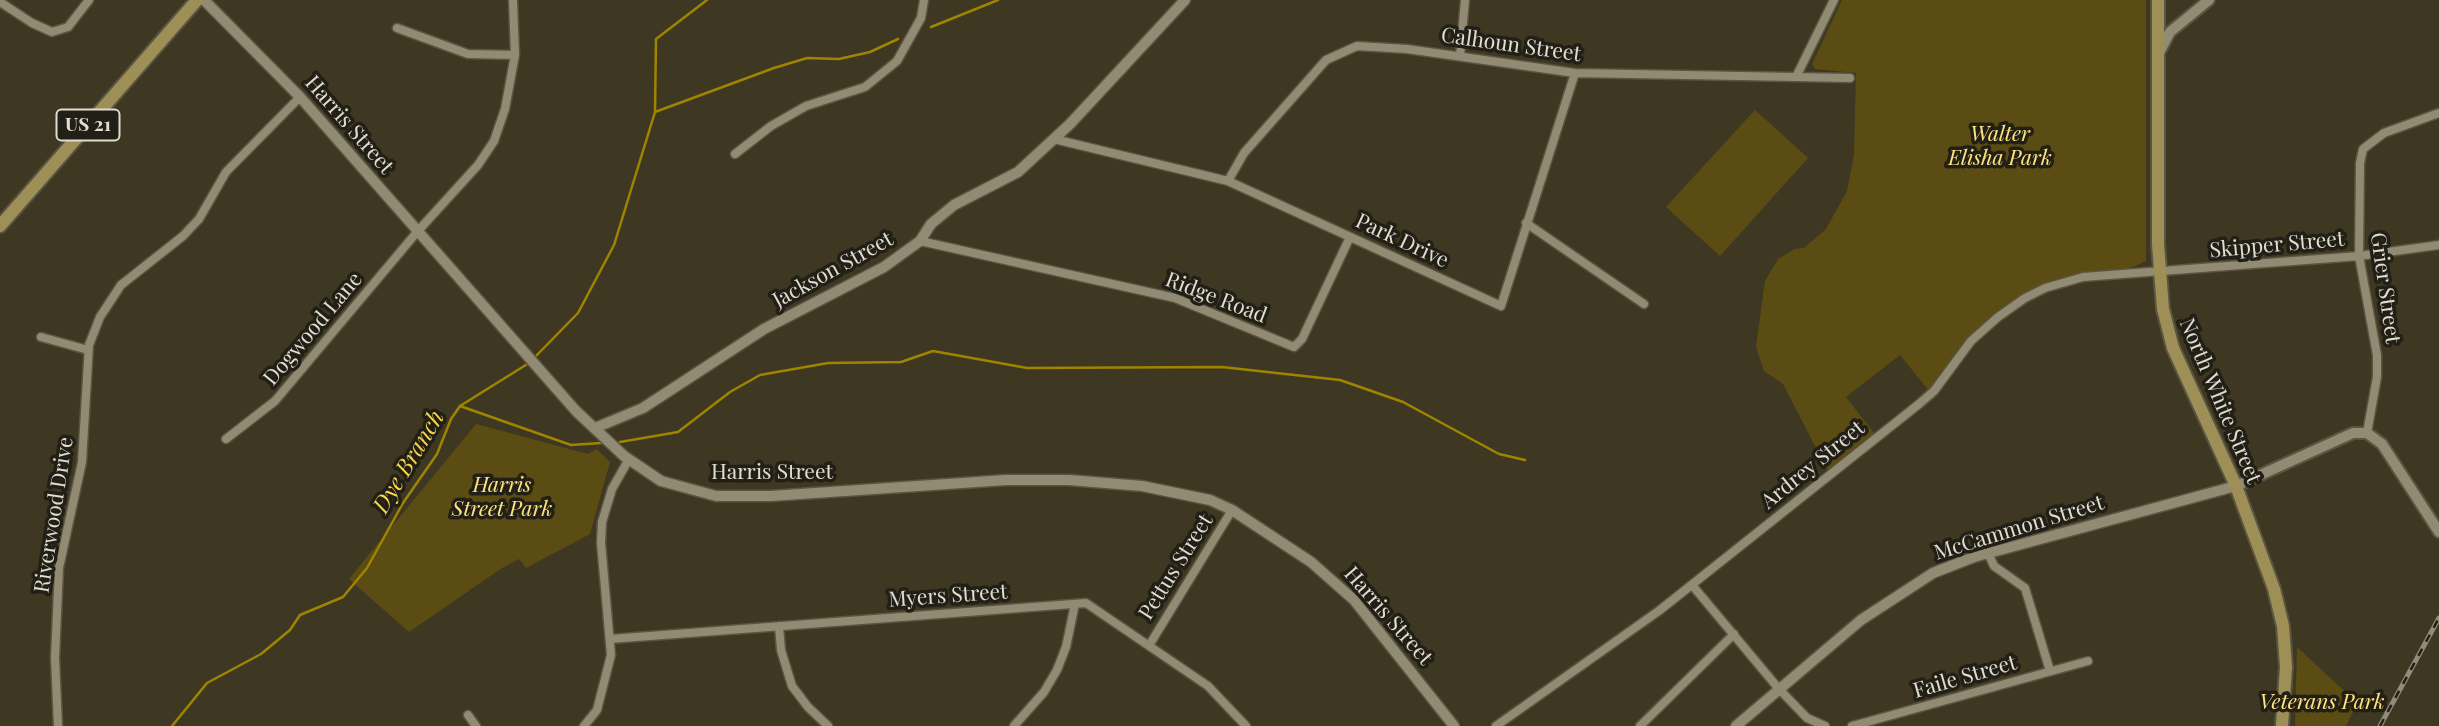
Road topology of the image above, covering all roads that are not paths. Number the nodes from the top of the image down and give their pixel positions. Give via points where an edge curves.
1 (89, 0) edge
2 (197, 0) edge
3 (204, 0) edge
4 (513, 0) edge
5 (924, 0) edge
6 (1185, 0) edge
7 (1465, 0) edge
8 (1834, 0) edge
9 (2158, 0) edge
10 (2209, 0) edge
11 (0, 2) edge
12 (397, 28) dead end
13 (515, 55) junction
14 (2158, 55) junction
15 (1460, 56) junction
16 (1575, 73) junction
17 (1797, 77) junction
18 (1850, 78) dead end
19 (300, 97) junction
20 (2439, 113) edge
21 (1054, 139) junction
22 (735, 154) dead end
23 (1228, 181) junction
24 (1526, 223) junction
25 (0, 226) edge
26 (417, 232) junction
27 (1350, 237) junction
28 (920, 241) junction
29 (2439, 245) edge
30 (2359, 256) junction
31 (2159, 272) junction
32 (1644, 304) dead end
33 (41, 337) dead end
34 (88, 350) junction
35 (595, 428) junction
36 (2367, 433) junction
37 (226, 439) dead end
38 (629, 459) junction
39 (2236, 486) junction
40 (1232, 510) junction
41 (2439, 532) edge
42 (1988, 553) junction
43 (1692, 585) junction
44 (1075, 604) junction
45 (779, 626) junction
46 (1734, 634) junction
47 (610, 639) junction
48 (1150, 644) junction
49 (2088, 661) dead end
50 (2050, 671) junction
51 (1779, 689) junction
52 (468, 715) dead end
53 (58, 726) edge
54 (476, 726) edge
55 (584, 726) edge
56 (828, 726) edge
57 (1014, 726) edge
58 (1246, 726) edge
59 (1454, 726) edge
60 (1496, 726) edge
61 (1640, 726) edge
62 (1736, 726) edge
63 (1825, 726) edge
64 (1853, 726) edge
65 (2282, 726) edge

1 - 11 street via 68,27 52,32
2 - 25 main road, US 21
3 - 19 street, Harris Street
4 - 13 street, Dogwood Lane
5 - 22 street via 921,18 897,61 865,86 806,106 771,126
6 - 21 street, Jackson Street
7 - 15 street
8 - 17 street
9 - 14 main road, North White Street
10 - 14 main road via 2170,32
12 - 13 street via 468,54
13 - 26 street, Dogwood Lane via 494,141 478,166
14 - 31 main road, North White Street
15 - 16 street, Calhoun Street
15 - 23 street, Calhoun Street via 1377,45 1341,51 1326,60 1244,153
16 - 17 street, Calhoun Street
16 - 24 street, Park Drive
17 - 18 street, Calhoun Street
19 - 26 street, Harris Street
19 - 34 street, Riverwood Drive via 226,172 199,219 183,236 121,285 100,317
20 - 30 street, Grier Street via 2384,133 2363,149
21 - 23 street, Park Drive
21 - 28 street, Jackson Street via 1018,172 954,205 931,224
23 - 27 street, Park Drive
24 - 27 street, Park Drive via 1501,306
24 - 32 street
26 - 35 street, Harris Street
26 - 37 street, Dogwood Lane via 275,401
27 - 28 street, Ridge Road via 1294,347 1175,298
28 - 35 street, Jackson Street via 884,267 732,348 643,408
29 - 30 street, Skipper Street
30 - 31 street, Skipper Street
30 - 36 street, Grier Street via 2377,355
31 - 39 main road, North White Street via 2165,323
31 - 43 street, Ardrey Street via 2083,277 2045,288 2013,305 1971,341 1919,404
33 - 34 street
34 - 53 street, Riverwood Drive via 82,462 60,568 55,658
35 - 38 street, Harris Street
36 - 39 main road via 2353,433
36 - 41 main road via 2382,444
38 - 40 street, Harris Street via 661,481 716,496 1069,480 1177,491
38 - 47 street via 612,489 602,522
39 - 42 street, McCammon Street
39 - 65 main road, North White Street via 2283,626
40 - 48 street, Pettus Street
40 - 59 street, Harris Street via 1311,562 1354,600
42 - 50 street via 1994,566 2025,588
42 - 51 street, McCammon Street via 1933,573 1892,597
43 - 46 street
43 - 60 street, Ardrey Street
44 - 45 street, Myers Street
44 - 48 street, Myers Street via 1086,603
44 - 57 street via 1057,670
45 - 47 street, Myers Street
45 - 56 street via 792,686
46 - 51 street
46 - 61 street
47 - 55 street via 605,688 597,710
48 - 58 street, Myers Street via 1208,686
49 - 50 street, Faile Street
50 - 64 street, Faile Street
51 - 62 street, McCammon Street
51 - 63 street via 1807,718
52 - 54 street

